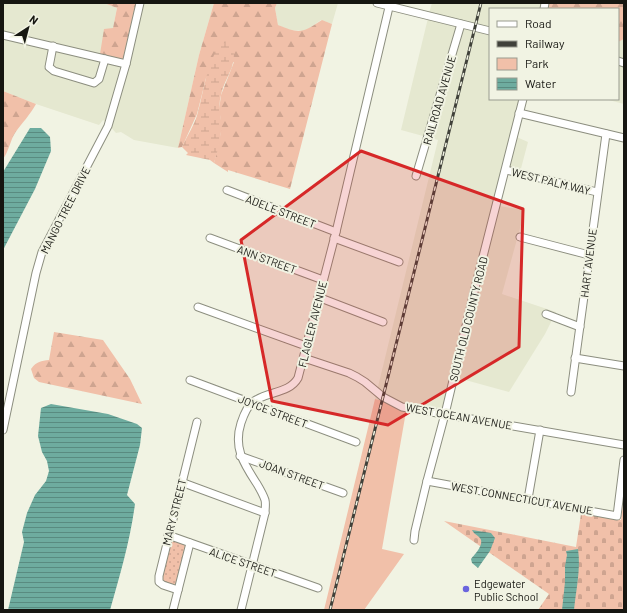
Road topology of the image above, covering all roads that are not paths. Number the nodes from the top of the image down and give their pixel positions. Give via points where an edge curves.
1 (140, 3) edge
2 (377, 3) edge
3 (389, 4) edge
4 (461, 24) junction
5 (489, 31) edge
6 (3, 35) edge
7 (53, 46) junction
8 (104, 59) junction
9 (126, 64) junction
10 (523, 100) edge
11 (519, 112) junction
12 (606, 134) junction
13 (624, 138) edge
14 (506, 170) junction
15 (416, 176) dead end
16 (227, 190) dead end
17 (597, 192) junction
18 (335, 235) junction
19 (520, 237) dead end
20 (210, 238) dead end
21 (589, 255) junction
22 (399, 262) dead end
23 (323, 280) junction
24 (318, 296) junction
25 (198, 307) dead end
26 (546, 314) dead end
27 (383, 322) dead end
28 (580, 327) junction
29 (306, 346) junction
30 (304, 358) junction
31 (575, 358) junction
32 (624, 366) edge
33 (190, 380) dead end
34 (571, 392) dead end
35 (252, 402) junction
36 (445, 414) junction
37 (197, 422) dead end
38 (3, 430) edge
39 (540, 430) junction
40 (356, 442) dead end
41 (624, 445) edge
42 (240, 456) junction
43 (624, 460) edge
44 (427, 481) junction
45 (181, 482) junction
46 (343, 492) dead end
47 (528, 499) junction
48 (265, 512) junction
49 (168, 535) junction
50 (414, 540) dead end
51 (190, 543) junction
52 (252, 564) junction
53 (318, 588) dead end
54 (178, 590) junction
55 (173, 610) edge
56 (241, 610) edge

1 - 9 street, MANGO TREE DRIVE
2 - 3 street
3 - 4 street
3 - 18 street, FLAGLER AVENUE
4 - 5 street
4 - 15 street, RAILROAD AVENUE
6 - 7 street
7 - 8 street
7 - 8 street via 49,67 54,71 94,83 99,79
8 - 9 street
9 - 38 street, MANGO TREE DRIVE via 108,126 42,252
10 - 11 street, SOUTH OLD COUNTY ROAD
11 - 12 street
11 - 14 street, SOUTH OLD COUNTY ROAD
12 - 13 street
12 - 17 street, HART AVENUE
14 - 17 street, WEST PALM WAY
14 - 36 street, SOUTH OLD COUNTY ROAD
16 - 18 street, ADELE STREET
17 - 21 street, HART AVENUE
18 - 22 street, ADELE STREET
18 - 23 street, FLAGLER AVENUE
19 - 21 street
20 - 23 street, ANN STREET
21 - 28 street, HART AVENUE
23 - 24 street, FLAGLER AVENUE
24 - 27 street
24 - 29 street, FLAGLER AVENUE
25 - 29 street
26 - 28 street
28 - 31 street, HART AVENUE
29 - 30 street, FLAGLER AVENUE
30 - 35 street, FLAGLER AVENUE via 295,384
30 - 36 street, WEST OCEAN AVENUE via 357,377 392,403 402,407
31 - 32 street
31 - 34 street, HART AVENUE
33 - 35 street, JOYCE STREET
35 - 40 street, JOYCE STREET
35 - 42 street via 240,428
36 - 39 street, WEST OCEAN AVENUE
36 - 44 street, SOUTH OLD COUNTY ROAD
37 - 45 street, MARY STREET
39 - 41 street, WEST OCEAN AVENUE
39 - 47 street
42 - 46 street, JOAN STREET
42 - 48 street via 262,493
43 - 47 street, WEST CONNECTICUT AVENUE via 617,516
44 - 47 street, WEST CONNECTICUT AVENUE
44 - 50 street, SOUTH OLD COUNTY ROAD
45 - 48 street
45 - 49 street, MARY STREET
48 - 52 street
49 - 51 street, ALICE STREET
49 - 54 street, MARY STREET via 159,582
51 - 52 street, ALICE STREET
51 - 54 street
52 - 53 street, ALICE STREET
52 - 56 street
54 - 55 street

